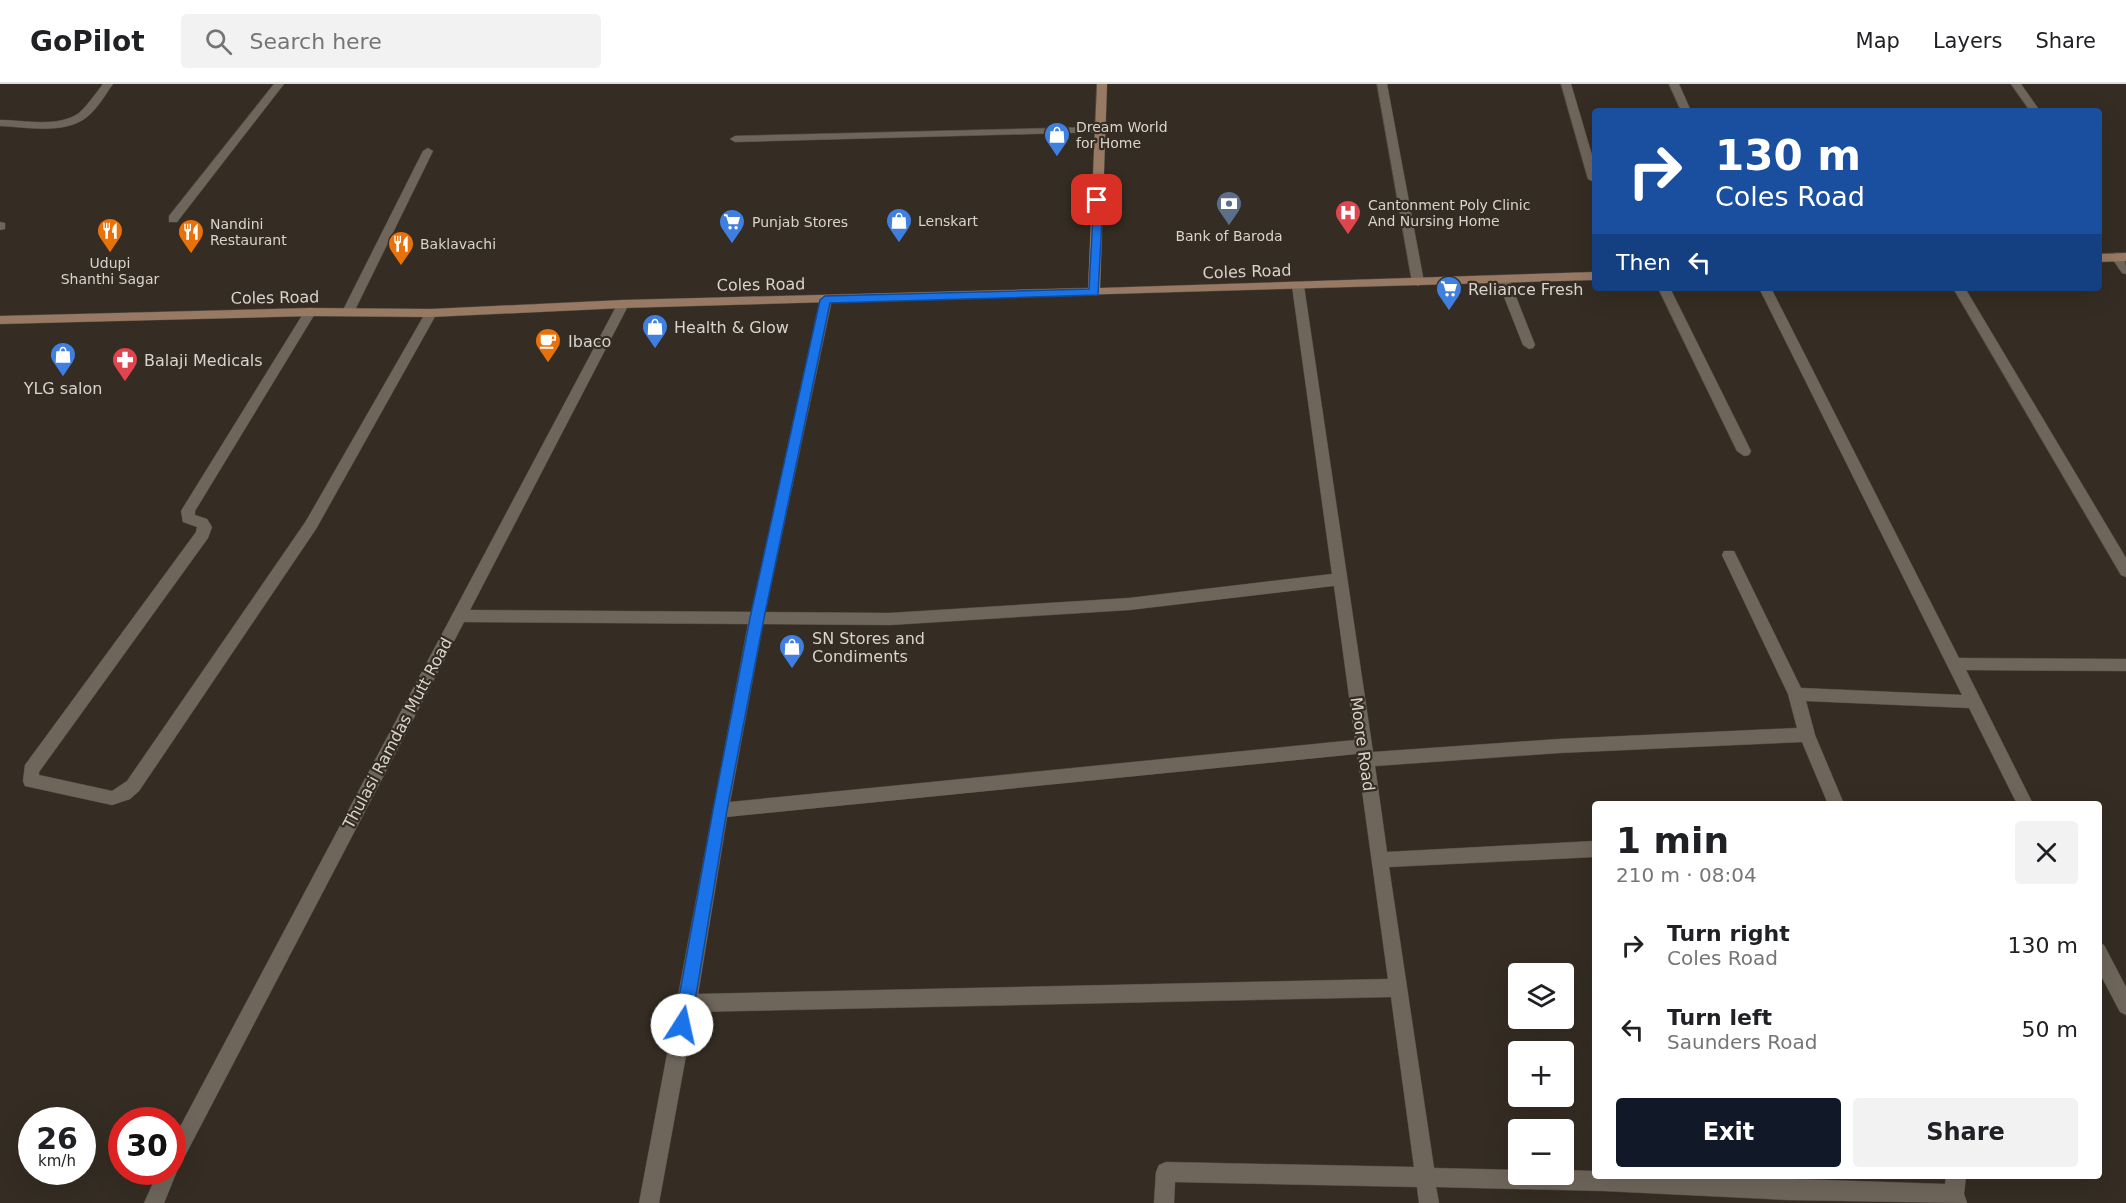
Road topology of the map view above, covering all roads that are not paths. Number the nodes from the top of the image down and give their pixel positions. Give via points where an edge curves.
1 (108, 84) edge
2 (279, 84) edge
3 (1102, 84) edge
4 (1382, 84) edge
5 (1566, 84) edge
6 (1674, 84) edge
7 (2016, 84) edge
8 (1685, 108) edge
9 (2033, 108) edge
10 (0, 123) edge
11 (1100, 130) junction
12 (735, 139) dead end
13 (428, 151) dead end
14 (1592, 172) edge
15 (173, 219) dead end
16 (2121, 257) edge
17 (2102, 258) edge
18 (2126, 270) edge
19 (1592, 276) edge
20 (1503, 279) junction
21 (1418, 282) junction
22 (1298, 286) junction
23 (1665, 291) edge
24 (1767, 291) edge
25 (1961, 291) edge
26 (1094, 292) junction
27 (825, 300) junction
28 (623, 304) junction
29 (310, 312) junction
30 (348, 312) junction
31 (431, 313) junction
32 (0, 320) edge
33 (1529, 345) dead end
34 (1744, 451) dead end
35 (1729, 555) dead end
36 (2126, 571) edge
37 (1340, 579) junction
38 (458, 616) junction
39 (757, 618) junction
40 (1955, 664) junction
41 (2126, 665) edge
42 (1796, 694) junction
43 (1975, 702) junction
44 (1807, 735) junction
45 (1364, 753) junction
46 (1835, 801) edge
47 (2024, 801) edge
48 (720, 810) junction
49 (1592, 849) edge
50 (1379, 860) junction
51 (2102, 959) edge
52 (1398, 988) junction
53 (687, 1003) junction
54 (2126, 1006) edge
55 (186, 1136) edge
56 (1425, 1178) junction
57 (162, 1185) edge
58 (1955, 1191) edge
59 (1790, 1197) edge
60 (154, 1203) edge
61 (649, 1203) edge
62 (1164, 1203) edge
63 (1429, 1203) edge

1 - 10 street via 83,116 74,120 51,124
2 - 15 street
3 - 11 street
4 - 21 street
5 - 14 street
6 - 8 street
7 - 9 street
11 - 12 street
11 - 26 street
13 - 30 street
16 - 17 street
16 - 18 street
19 - 20 street, Coles Road
20 - 21 street, Coles Road
20 - 33 street
21 - 22 street, Coles Road
22 - 26 street, Coles Road
22 - 37 street, Moore Road
23 - 34 street
24 - 40 street
25 - 36 street
26 - 27 street, Coles Road
27 - 28 street, Coles Road
27 - 39 street
28 - 31 street, Coles Road
28 - 38 street, Thulasi Ramdas Mutt Road
29 - 30 street, Coles Road
29 - 31 street via 188,511 188,518 205,527 203,534 30,770 30,781 112,798 133,786 311,525
29 - 32 street, Coles Road
30 - 31 street, Coles Road
35 - 42 street
37 - 39 street via 1105,605 891,619
37 - 45 street, Moore Road
38 - 39 street
38 - 55 street, Thulasi Ramdas Mutt Road
39 - 48 street
40 - 41 street
40 - 43 street
42 - 43 street
42 - 44 street
43 - 47 street
44 - 45 street
44 - 46 street
45 - 48 street
45 - 50 street, Moore Road
48 - 53 street
49 - 50 street
50 - 52 street, Moore Road
51 - 54 street
52 - 53 street
52 - 56 street, Moore Road
53 - 61 street
56 - 59 street via 1604,1181
56 - 62 street via 1166,1172
56 - 63 street, Moore Road
57 - 60 street
58 - 59 street

